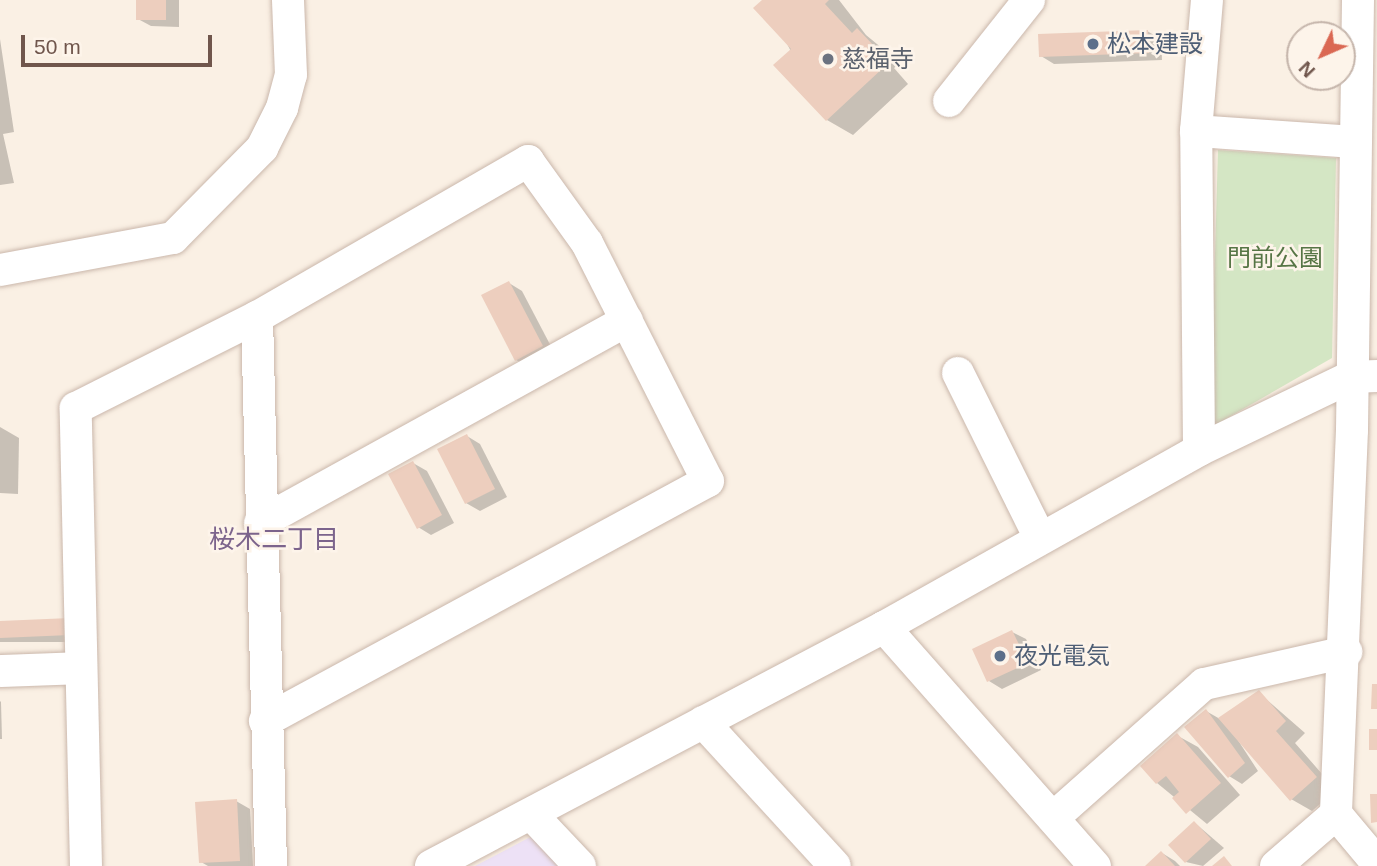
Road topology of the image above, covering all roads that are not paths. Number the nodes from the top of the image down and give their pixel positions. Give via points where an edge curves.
1 (288, 0) edge
2 (1029, 0) edge
3 (1207, 0) edge
4 (1358, 0) edge
5 (949, 101) dead end
6 (1196, 131) junction
7 (1353, 142) junction
8 (0, 270) edge
9 (257, 317) junction
10 (627, 320) junction
11 (958, 373) dead end
12 (1364, 377) edge
13 (1199, 450) junction
14 (260, 523) junction
15 (1040, 538) junction
16 (884, 627) junction
17 (1346, 652) junction
18 (81, 668) junction
19 (0, 671) edge
20 (265, 721) junction
21 (703, 722) junction
22 (1336, 814) junction
23 (532, 815) junction
24 (1053, 818) junction
25 (1377, 863) edge
26 (86, 866) edge
27 (271, 866) edge
28 (431, 866) edge
29 (580, 866) edge
30 (835, 866) edge
31 (1095, 866) edge
32 (1276, 866) edge

1 - 8 street via 290,75 282,108 262,148 173,238
2 - 5 street
3 - 6 street
4 - 7 street
6 - 7 street
6 - 13 street
7 - 12 street
9 - 10 street via 528,161 587,243
9 - 14 street
9 - 18 street via 76,408
10 - 14 street
10 - 20 street via 708,481
11 - 15 street
12 - 13 street
12 - 17 street
13 - 15 street
14 - 20 street
15 - 16 street
16 - 21 street
16 - 24 street
17 - 22 street
17 - 24 street via 1204,684
18 - 19 street
18 - 26 street
20 - 27 street
21 - 23 street
21 - 30 street
22 - 25 street
22 - 32 street
23 - 28 street
23 - 29 street
24 - 31 street

